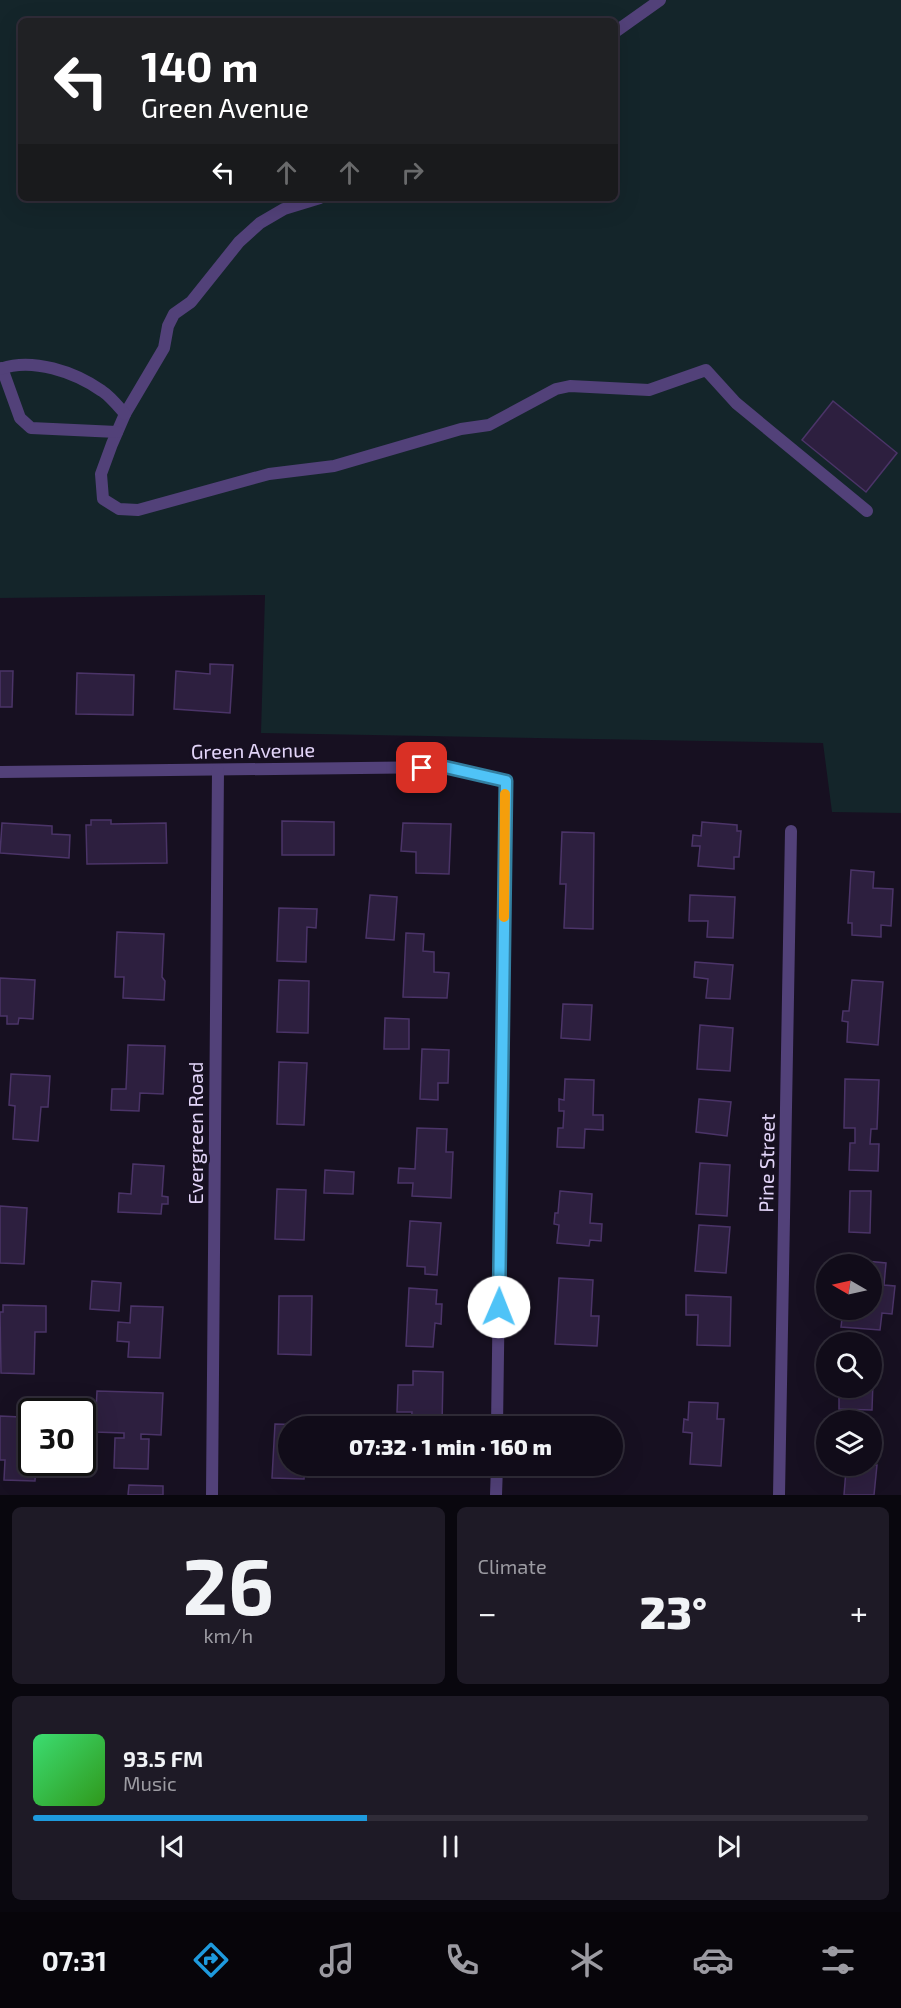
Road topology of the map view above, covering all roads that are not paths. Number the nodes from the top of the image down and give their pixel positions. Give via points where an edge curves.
1 (660, 0) edge
2 (618, 30) edge
3 (310, 201) edge
4 (1, 369) edge
5 (125, 414) junction
6 (117, 432) junction
7 (867, 511) dead end
8 (218, 770) junction
9 (0, 772) edge
10 (791, 831) dead end
11 (497, 1416) edge
12 (497, 1476) edge
13 (212, 1495) edge
14 (496, 1495) edge
15 (779, 1495) edge

1 - 2 street
3 - 5 street via 284,209 260,223 239,242 191,302 174,314 165,348
4 - 5 street via 12,365 37,366 69,373 103,392
4 - 6 street via 20,418 31,428
5 - 6 street
6 - 7 street via 101,474 103,499 119,509 138,510 269,474 334,466 461,429 489,425 556,389 570,386 649,390 706,370 736,403
8 - 9 street, Green Avenue
8 - 11 street, Green Avenue via 445,767 506,781
8 - 13 street, Evergreen Road
10 - 15 street, Pine Street
12 - 14 street

